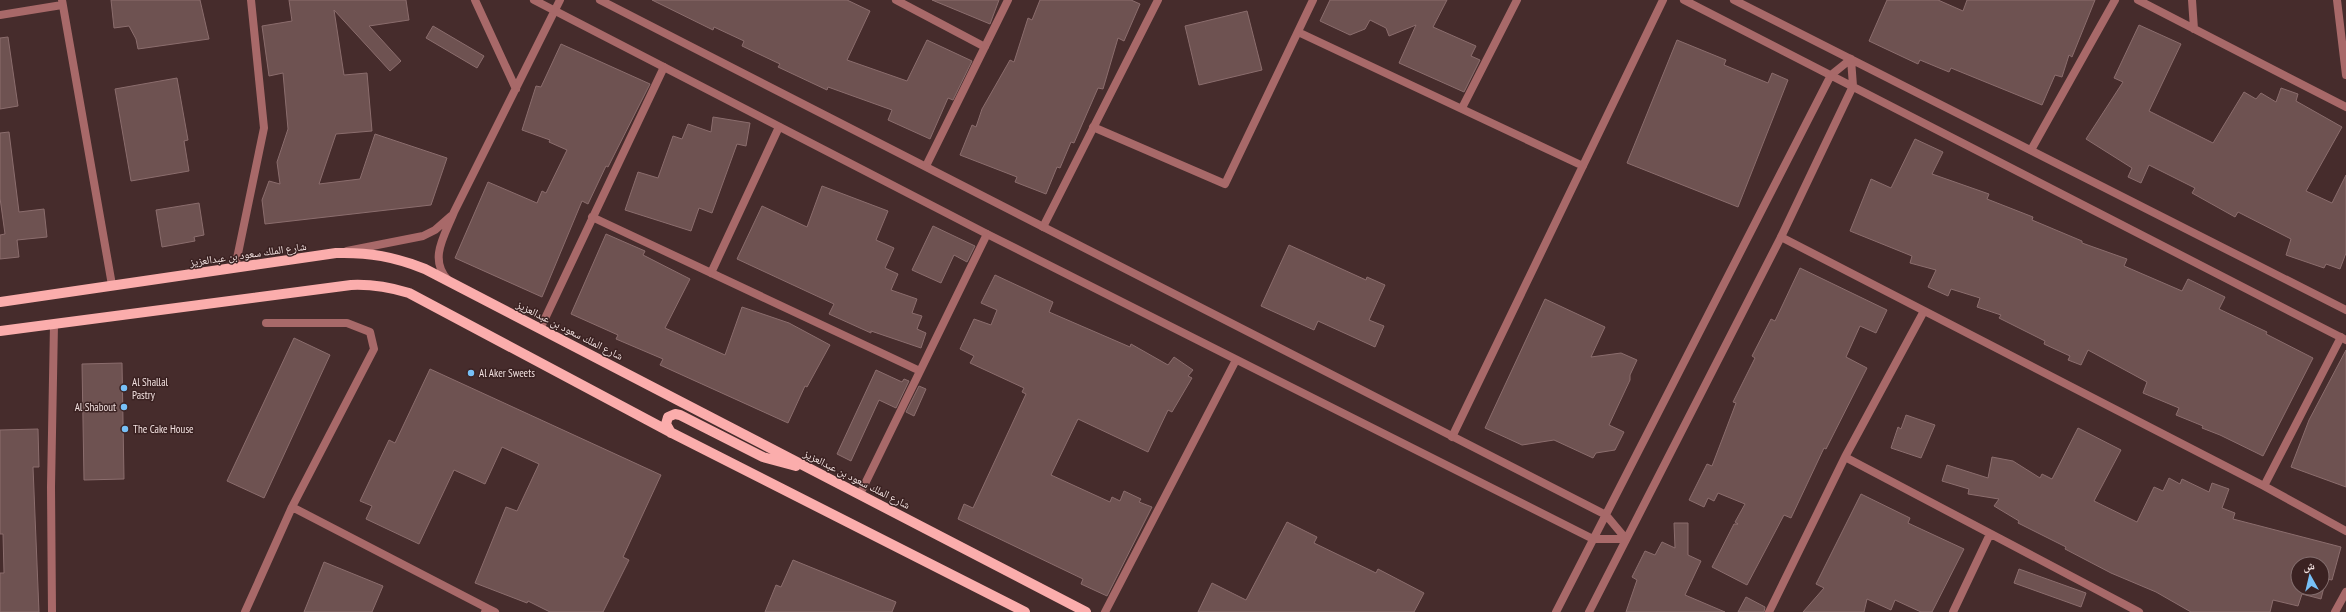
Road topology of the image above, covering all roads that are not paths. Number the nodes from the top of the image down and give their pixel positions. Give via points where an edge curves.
1 (251, 0) edge
2 (475, 0) edge
3 (534, 0) edge
4 (560, 0) edge
5 (600, 0) edge
6 (896, 0) edge
7 (1008, 0) edge
8 (1158, 0) edge
9 (1313, 0) edge
10 (1517, 0) edge
11 (1663, 0) edge
12 (1684, 0) edge
13 (1734, 0) edge
14 (2115, 0) edge
15 (2138, 0) edge
16 (2192, 0) edge
17 (2337, 0) edge
18 (62, 2) edge
19 (554, 11) junction
20 (0, 15) edge
21 (2194, 29) junction
22 (1298, 32) junction
23 (985, 47) junction
24 (1851, 59) junction
25 (664, 67) junction
26 (1831, 74) junction
27 (2346, 75) edge
28 (1853, 86) junction
29 (516, 89) junction
30 (2346, 107) edge
31 (1462, 108) junction
32 (779, 127) junction
33 (1093, 127) junction
34 (2031, 150) junction
35 (926, 166) junction
36 (1583, 166) junction
37 (454, 212) junction
38 (592, 217) junction
39 (1043, 227) junction
40 (987, 234) junction
41 (1781, 237) junction
42 (336, 253) junction
43 (235, 268) junction
44 (711, 272) junction
45 (450, 282) junction
46 (112, 285) junction
47 (0, 303) edge
48 (2346, 310) edge
49 (1924, 311) junction
50 (266, 323) dead end
51 (54, 324) junction
52 (540, 329) junction
53 (0, 331) edge
54 (2343, 339) edge
55 (1236, 360) junction
56 (920, 371) junction
57 (672, 433) junction
58 (1452, 437) junction
59 (1845, 457) junction
60 (817, 472) junction
61 (2264, 486) junction
62 (860, 494) junction
63 (292, 507) junction
64 (1606, 515) junction
65 (2346, 531) edge
66 (1990, 534) junction
67 (1626, 538) junction
68 (1593, 539) junction
69 (2346, 592) edge
70 (486, 610) edge
71 (52, 612) edge
72 (245, 612) edge
73 (495, 612) edge
74 (1025, 612) edge
75 (1086, 612) edge
76 (1105, 612) edge
77 (1556, 612) edge
78 (1589, 612) edge
79 (1769, 612) edge
80 (1953, 612) edge
81 (2139, 612) edge
82 (2335, 612) edge

1 - 43 street via 264,128
2 - 29 street
3 - 19 street
4 - 19 street
5 - 35 street
6 - 23 street
7 - 23 street
8 - 33 street
9 - 22 street
10 - 31 street
11 - 36 street
12 - 26 street
13 - 24 street
14 - 34 street
15 - 21 street
16 - 21 street
17 - 27 street
18 - 20 street
18 - 46 street
19 - 25 street
19 - 29 street
21 - 30 street
22 - 31 street
22 - 33 street via 1225,184
23 - 35 street
24 - 26 street
24 - 28 street
24 - 34 street
25 - 32 street
25 - 38 street
26 - 28 street
26 - 64 street
28 - 41 street
28 - 54 street
29 - 37 street
31 - 36 street
32 - 40 street
32 - 44 street
33 - 39 street
34 - 48 street
35 - 39 street
36 - 58 street
37 - 42 street via 442,225 423,236
37 - 45 street via 438,248 443,274
38 - 44 street
38 - 52 street
39 - 58 street
40 - 55 street
40 - 56 street
41 - 49 street
41 - 67 street
42 - 43 main road, شارع الملك سعود بن عبدالعزيز
42 - 45 main road, شارع الملك سعود بن عبدالعزيز via 362,252 401,259
43 - 46 main road, شارع الملك سعود بن عبدالعزيز
44 - 56 street
45 - 52 main road, شارع الملك سعود بن عبدالعزيز
46 - 47 main road, شارع الملك سعود بن عبدالعزيز
49 - 59 street
49 - 61 street
50 - 63 street via 347,323 370,332 374,349
51 - 53 main road
51 - 57 main road via 371,284 409,294
51 - 71 street
52 - 60 main road, شارع الملك سعود بن عبدالعزيز
54 - 61 street
55 - 68 street
55 - 76 street
56 - 62 street
57 - 60 main road via 666,424 668,417 680,415 763,457
57 - 74 main road
58 - 64 street
59 - 66 street
59 - 79 street
60 - 62 main road, شارع الملك سعود بن عبدالعزيز
61 - 65 street
62 - 75 main road, شارع الملك سعود بن عبدالعزيز
63 - 70 street
63 - 72 street
64 - 67 street
64 - 68 street
66 - 80 street
66 - 81 street
67 - 68 street
67 - 78 street
68 - 77 street
69 - 82 street
70 - 73 street

